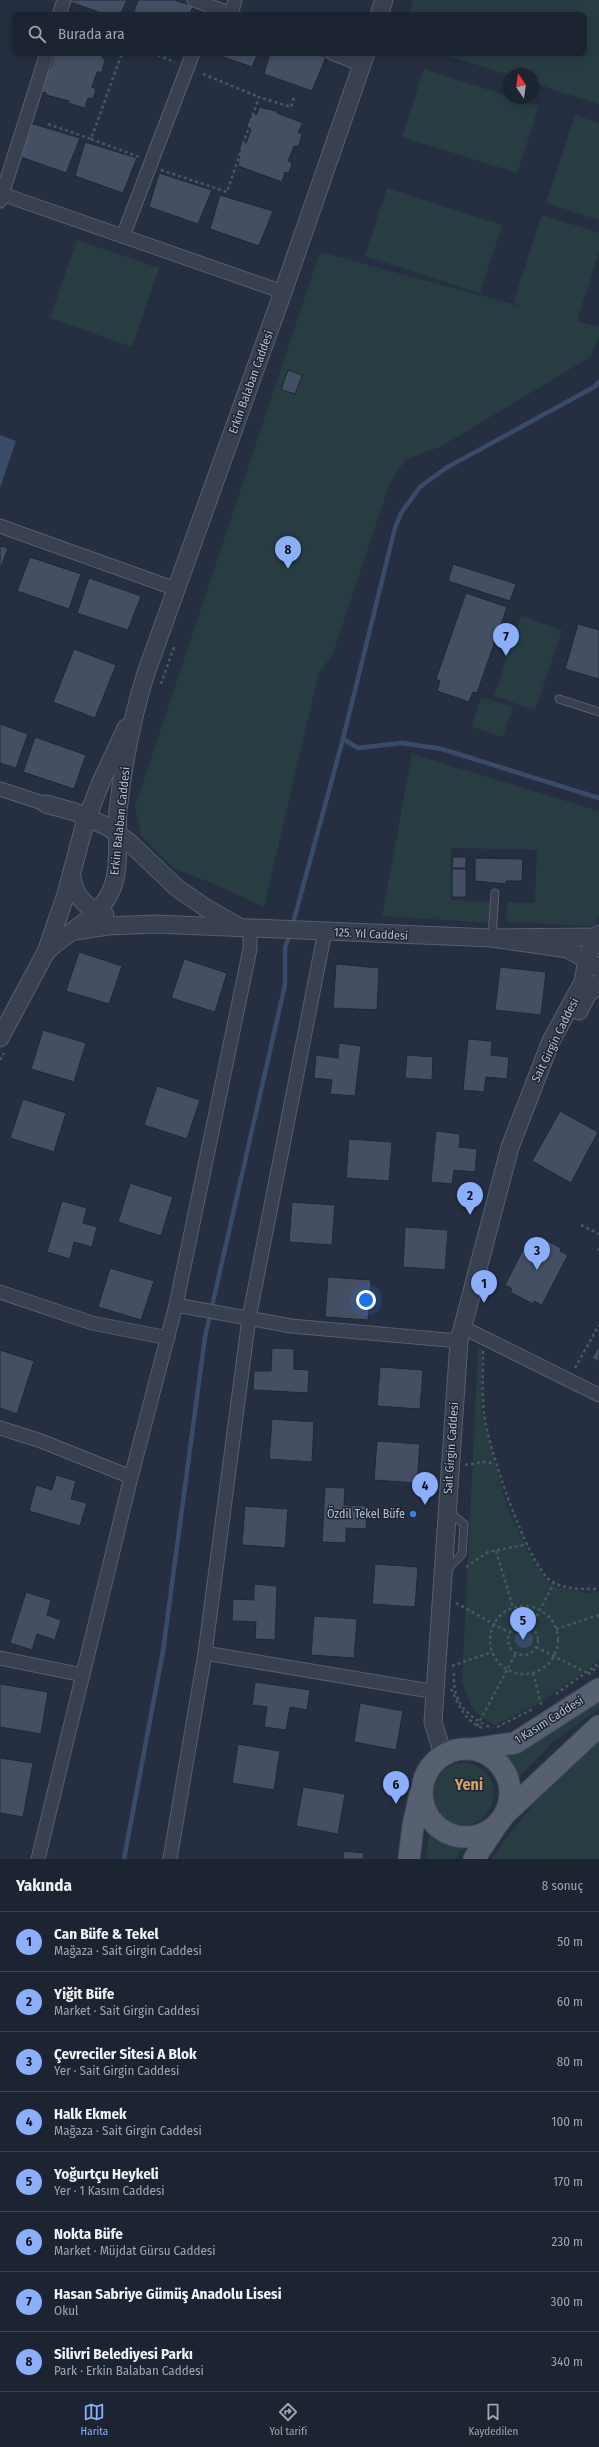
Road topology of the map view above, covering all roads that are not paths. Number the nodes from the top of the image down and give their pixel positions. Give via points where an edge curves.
1 (64, 0) edge
2 (194, 0) edge
3 (235, 0) edge
4 (384, 0) edge
5 (209, 10) edge
6 (60, 12) edge
7 (220, 12) edge
8 (232, 12) edge
9 (379, 12) edge
10 (46, 56) edge
11 (192, 56) edge
12 (348, 56) edge
13 (364, 59) edge
14 (1, 197) edge
15 (123, 236) junction
16 (284, 292) junction
17 (0, 526) edge
18 (176, 589) junction
19 (560, 699) dead end
20 (135, 710) junction
21 (599, 712) edge
22 (0, 788) edge
23 (46, 804) junction
24 (88, 817) junction
25 (124, 838) junction
26 (81, 840) junction
27 (72, 873) junction
28 (495, 893) dead end
29 (95, 912) junction
30 (155, 924) junction
31 (250, 928) junction
32 (75, 931) junction
33 (325, 932) junction
34 (598, 936) edge
35 (492, 938) junction
36 (46, 952) junction
37 (593, 965) edge
38 (599, 983) edge
39 (0, 1038) edge
40 (510, 1146) junction
41 (0, 1292) edge
42 (176, 1305) junction
43 (249, 1318) junction
44 (462, 1334) junction
45 (168, 1338) junction
46 (599, 1395) edge
47 (0, 1428) edge
48 (131, 1477) junction
49 (205, 1653) junction
50 (0, 1658) edge
51 (83, 1675) junction
52 (591, 1678) edge
53 (436, 1692) junction
54 (599, 1726) edge
55 (473, 1749) junction
56 (443, 1754) junction
57 (422, 1787) junction
58 (501, 1819) junction
59 (38, 1859) edge
60 (170, 1859) edge
61 (409, 1859) edge
62 (474, 1859) edge

1 - 6 street
2 - 5 street
3 - 8 street
4 - 9 street
5 - 7 street
10 - 14 street
11 - 15 street
12 - 13 street
13 - 16 street, Erkin Balaban Caddesi
14 - 15 street
15 - 16 street
16 - 18 street, Erkin Balaban Caddesi
17 - 18 street
18 - 20 street, Erkin Balaban Caddesi
19 - 21 lane
20 - 24 street, Erkin Balaban Caddesi via 101,782
20 - 25 street, Erkin Balaban Caddesi via 122,787 126,830
22 - 23 street
23 - 24 street
23 - 26 street via 74,820 80,827
24 - 25 street
24 - 26 street, Erkin Balaban Caddesi
25 - 29 street, Erkin Balaban Caddesi via 109,895
25 - 31 street via 177,888 230,923
26 - 27 street, Erkin Balaban Caddesi
27 - 29 street via 72,884 76,894
27 - 36 street, Erkin Balaban Caddesi
28 - 35 lane
29 - 30 street
29 - 32 street, Erkin Balaban Caddesi
30 - 31 street
30 - 32 street via 108,926
31 - 33 street, 125. Yıl Caddesi
31 - 42 street via 250,949
32 - 36 street, Erkin Balaban Caddesi via 59,939
33 - 35 street, 125. Yıl Caddesi
33 - 43 street
34 - 35 street, 125. Yıl Caddesi
34 - 37 street, Sait Girgin Caddesi
35 - 37 street, 125. Yıl Caddesi via 568,949
36 - 39 street, Erkin Balaban Caddesi
37 - 40 street, Sait Girgin Caddesi via 551,1040
38 - 40 street, Sait Girgin Caddesi via 587,996
40 - 44 street, Sait Girgin Caddesi
41 - 45 street via 92,1323
42 - 43 street
42 - 45 street
43 - 44 street via 291,1326
43 - 49 street
44 - 46 street
44 - 53 street, Sait Girgin Caddesi via 446,1510
45 - 48 street
47 - 48 street via 41,1441
48 - 51 street
49 - 53 street
49 - 60 street
50 - 51 street
51 - 59 street
52 - 55 main road, 1 Kasım Caddesi via 515,1743
53 - 56 street, Sait Girgin Caddesi via 433,1722
54 - 58 main road
55 - 56 main road via 458,1749
55 - 58 main road via 486,1753 498,1761 506,1772 510,1785 510,1799
56 - 57 main road via 425,1774
57 - 58 main road via 422,1803 428,1817 439,1828 453,1835 468,1837 483,1834
57 - 61 main road
58 - 62 main road

